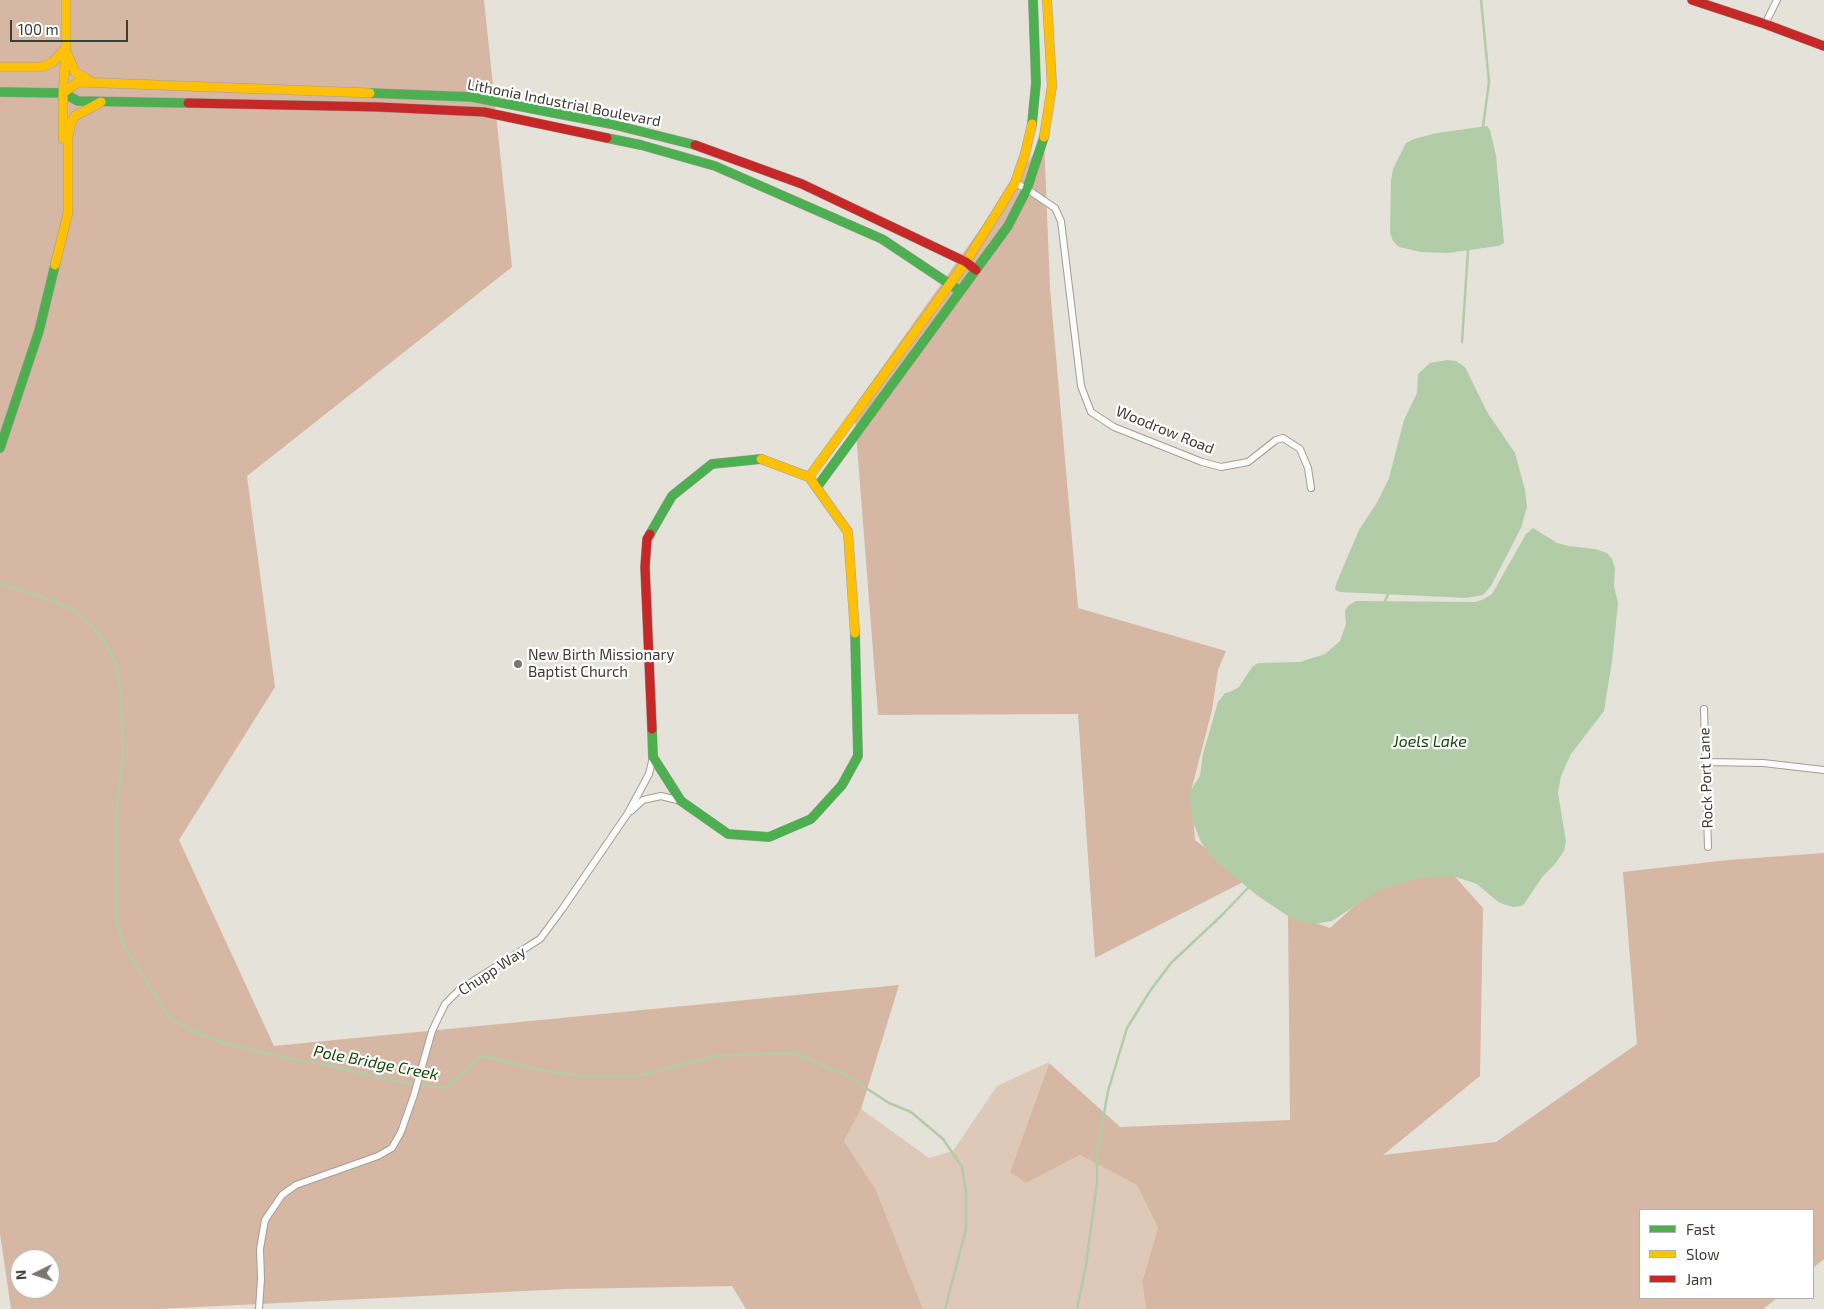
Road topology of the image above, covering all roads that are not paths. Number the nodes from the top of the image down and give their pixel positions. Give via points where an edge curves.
1 (66, 0) edge
2 (1033, 0) edge
3 (1046, 0) edge
4 (1692, 0) edge
5 (1777, 0) edge
6 (1765, 24) junction
7 (1824, 46) edge
8 (66, 48) junction
9 (0, 68) edge
10 (94, 83) junction
11 (0, 92) edge
12 (63, 93) junction
13 (101, 102) junction
14 (1015, 183) junction
15 (1027, 188) junction
16 (60, 243) junction
17 (966, 262) junction
18 (976, 270) junction
19 (951, 284) junction
20 (960, 291) junction
21 (0, 448) edge
22 (809, 477) junction
23 (817, 487) junction
24 (1311, 488) dead end
25 (1704, 709) dead end
26 (653, 757) junction
27 (1706, 762) junction
28 (1824, 770) edge
29 (681, 801) junction
30 (628, 813) junction
31 (1708, 847) dead end
32 (260, 1309) edge

1 - 8 main road
2 - 14 main road via 1036,83 1033,120
3 - 15 main road via 1052,86 1043,142
4 - 6 main road
5 - 6 street
6 - 7 main road
8 - 9 main road via 53,62 41,68
8 - 10 main road via 75,72
8 - 12 main road
10 - 12 main road, Lithonia Industrial Boulevard via 78,82
10 - 17 main road, Lithonia Industrial Boulevard via 472,97 610,124 696,144 802,184
11 - 12 main road, Lithonia Industrial Boulevard
12 - 13 main road, Lithonia Industrial Boulevard via 78,101
12 - 16 main road
13 - 16 main road via 76,116 72,122 68,137 68,213
13 - 19 main road, Lithonia Industrial Boulevard via 484,112 641,145 716,166 882,239
14 - 15 street, Woodrow Road
14 - 17 main road
15 - 18 main road via 1008,226
15 - 24 street, Woodrow Road via 1055,208 1061,221 1081,386 1091,412 1114,427 1202,462 1221,466 1248,462 1283,438 1300,449 1308,468
16 - 21 main road via 39,331
17 - 18 main road, Lithonia Industrial Boulevard
17 - 19 main road
18 - 20 main road
19 - 20 main road, Lithonia Industrial Boulevard
19 - 22 main road
20 - 23 main road
22 - 23 main road
22 - 26 main road via 761,459 712,464 672,496 647,539 645,567
23 - 29 main road via 848,532 856,645 858,756 842,785 811,820 769,837 728,834
25 - 27 street, Rock Port Lane
26 - 29 main road
26 - 30 street
27 - 28 street
27 - 31 street, Rock Port Lane
29 - 30 street via 661,796 643,800
30 - 32 street, Chupp Way via 540,939 458,990 445,1004 432,1031 401,1132 392,1148 296,1185 282,1195 265,1220 260,1249

